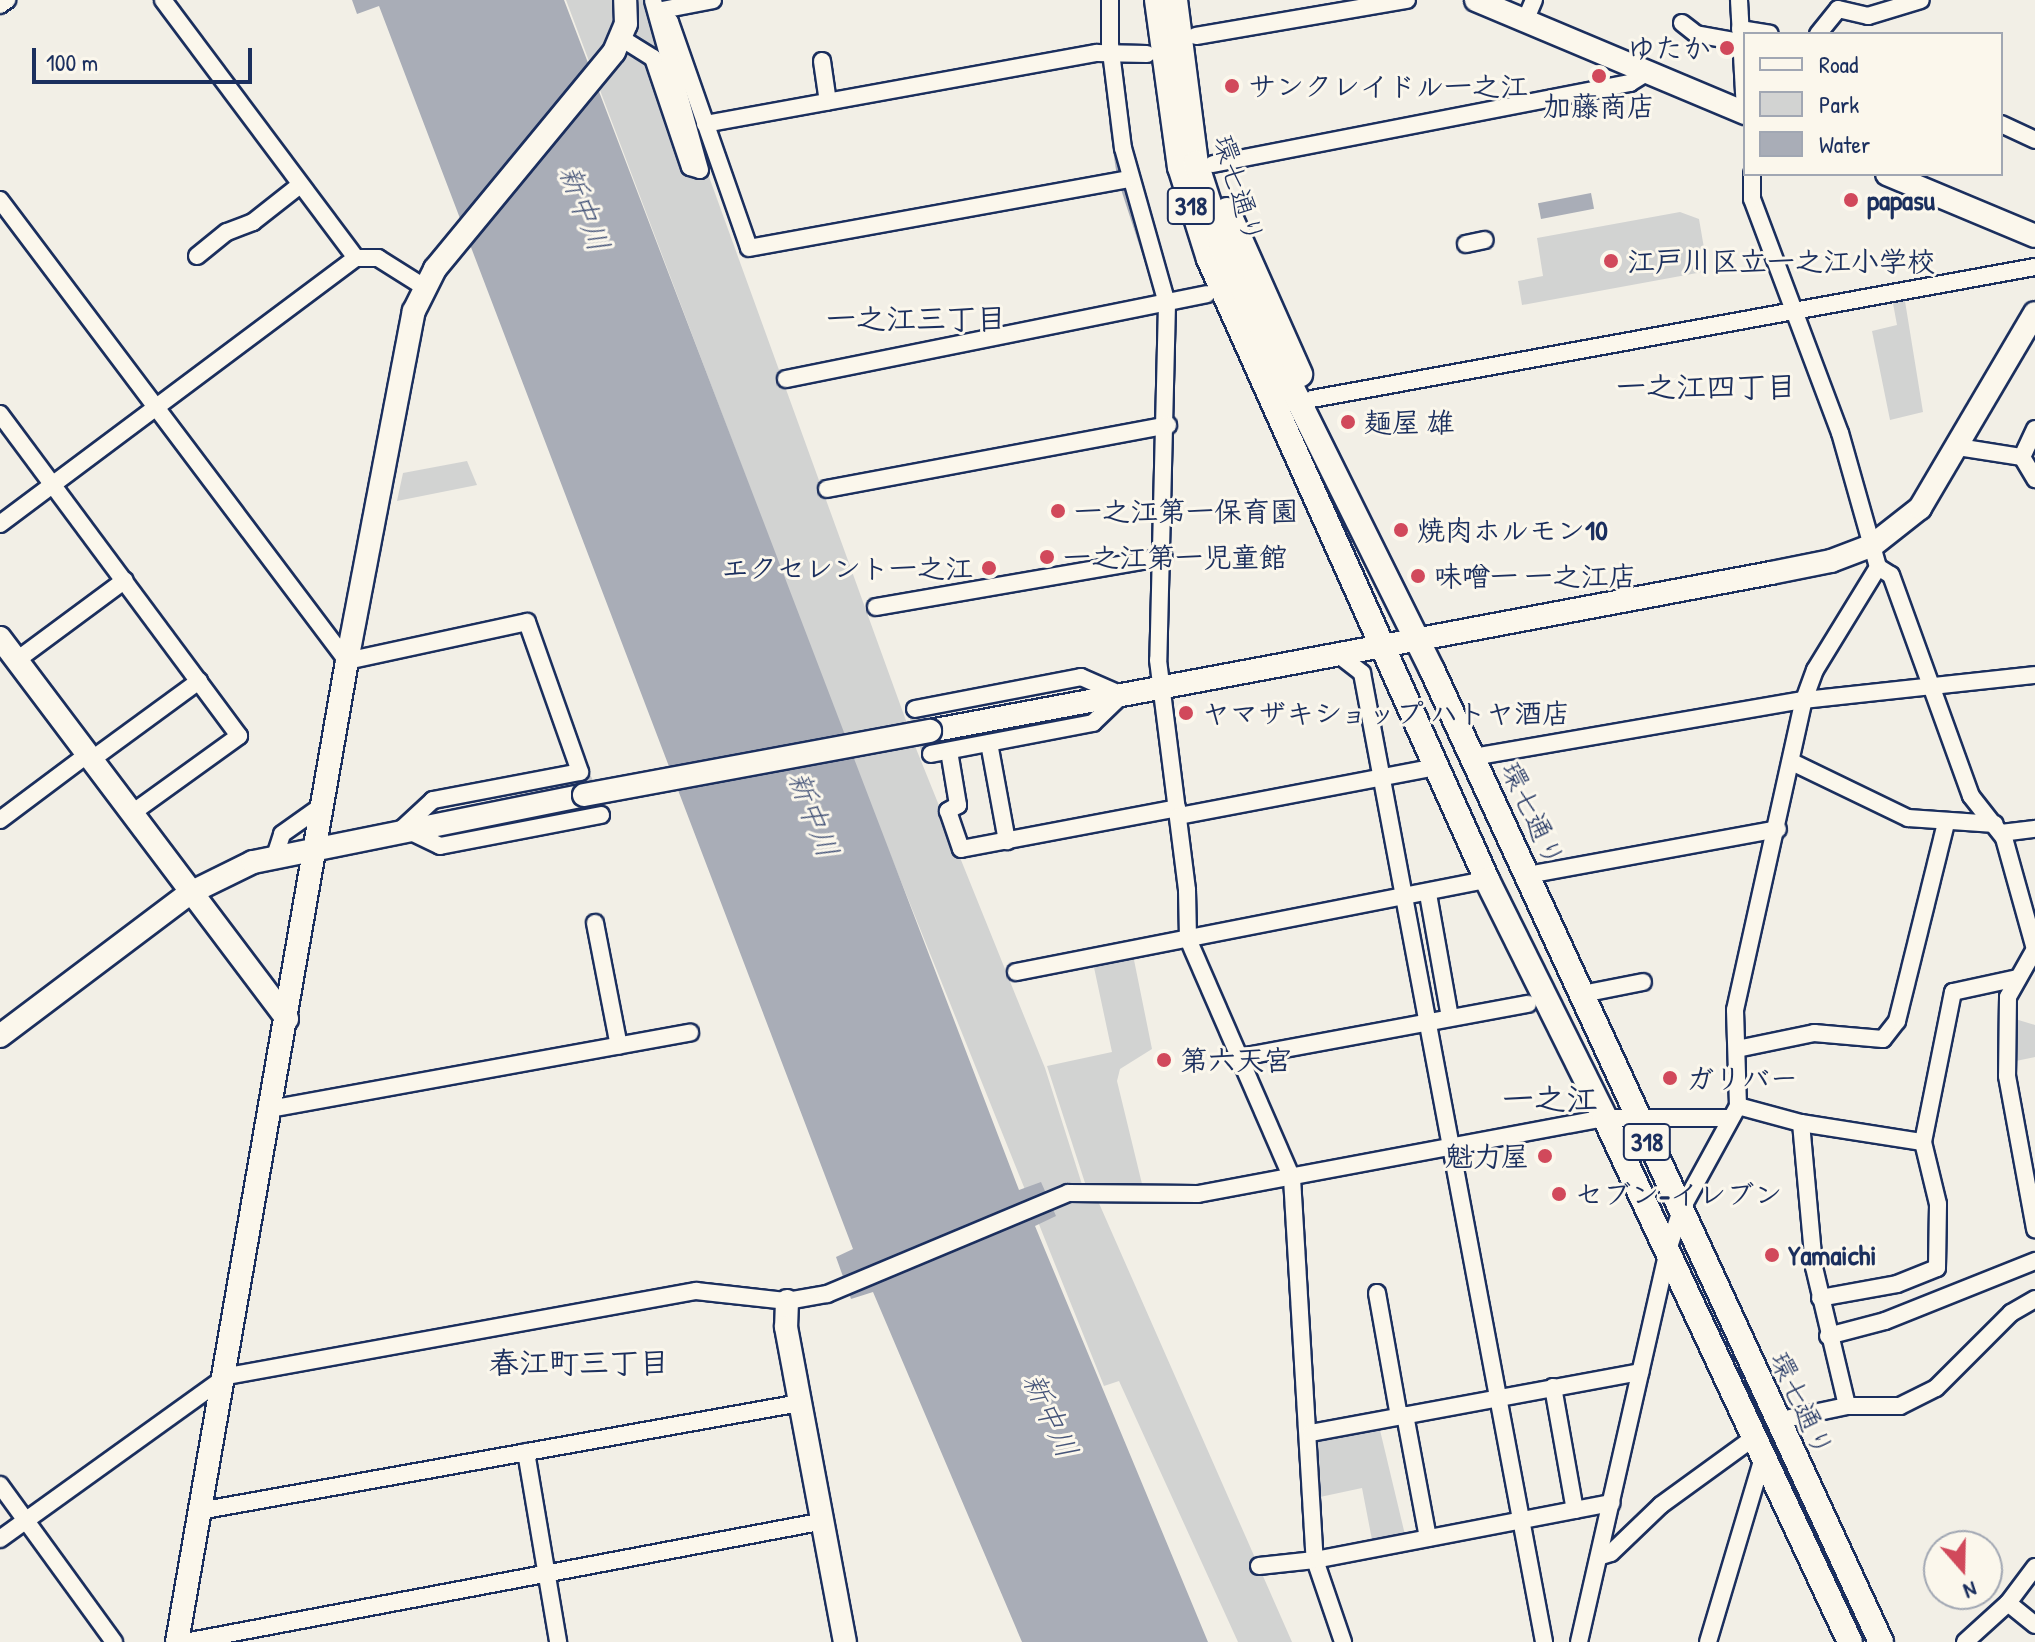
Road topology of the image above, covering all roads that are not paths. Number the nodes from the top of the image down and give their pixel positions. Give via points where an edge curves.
1 (163, 0) edge
2 (625, 0) edge
3 (713, 0) edge
4 (1110, 0) edge
5 (1141, 0) edge
6 (1157, 0) edge
7 (1175, 0) edge
8 (1192, 0) edge
9 (1407, 0) edge
10 (1476, 0) edge
11 (1739, 0) edge
12 (1921, 0) edge
13 (655, 6) edge
14 (1530, 10) edge
15 (1682, 23) dead end
16 (1820, 32) edge
17 (1196, 36) junction
18 (1740, 36) junction
19 (1743, 36) edge
20 (617, 45) junction
21 (1147, 54) junction
22 (1114, 55) junction
23 (822, 61) dead end
24 (1646, 73) junction
25 (1743, 81) edge
26 (828, 102) junction
27 (1743, 110) edge
28 (705, 124) junction
29 (2003, 125) edge
30 (2035, 140) edge
31 (1213, 164) junction
32 (1752, 176) edge
33 (1892, 176) edge
34 (1129, 179) junction
35 (300, 185) junction
36 (0, 200) edge
37 (6, 219) edge
38 (2035, 236) edge
39 (1485, 240) dead end
40 (1466, 244) dead end
41 (197, 256) dead end
42 (356, 258) junction
43 (2035, 267) edge
44 (429, 278) junction
45 (1207, 294) junction
46 (1167, 304) junction
47 (1792, 311) junction
48 (2035, 313) edge
49 (786, 379) dead end
50 (1292, 396) junction
51 (156, 407) junction
52 (0, 414) edge
53 (1168, 425) junction
54 (2035, 429) edge
55 (1958, 447) junction
56 (2022, 457) junction
57 (2035, 479) edge
58 (54, 484) junction
59 (827, 489) dead end
60 (0, 524) edge
61 (1876, 556) junction
62 (1164, 557) junction
63 (125, 580) junction
64 (876, 607) dead end
65 (0, 638) edge
66 (1418, 639) junction
67 (1380, 647) junction
68 (1339, 655) junction
69 (17, 660) junction
70 (347, 661) junction
71 (2035, 675) edge
72 (199, 681) junction
73 (1933, 685) junction
74 (1160, 688) junction
75 (1122, 695) junction
76 (1804, 700) junction
77 (915, 709) dead end
78 (989, 743) junction
79 (949, 751) junction
80 (931, 754) dead end
81 (89, 757) junction
82 (1473, 757) junction
83 (1792, 762) junction
84 (1435, 767) junction
85 (1381, 778) junction
86 (582, 784) junction
87 (323, 805) junction
88 (1178, 812) junction
89 (131, 814) junction
90 (601, 815) dead end
91 (0, 820) edge
92 (1946, 823) junction
93 (403, 828) junction
94 (1778, 829) junction
95 (1998, 829) junction
96 (2035, 829) edge
97 (1007, 841) junction
98 (316, 846) junction
99 (275, 856) junction
100 (1528, 875) junction
101 (1487, 880) junction
102 (190, 893) junction
103 (1428, 894) junction
104 (1404, 898) junction
105 (595, 923) dead end
106 (1188, 939) junction
107 (2035, 949) edge
108 (1016, 972) dead end
109 (2018, 978) junction
110 (1643, 982) dead end
111 (1582, 994) junction
112 (1528, 1004) dead end
113 (1450, 1017) junction
114 (287, 1019) junction
115 (1427, 1021) junction
116 (690, 1033) dead end
117 (0, 1036) edge
118 (619, 1046) junction
119 (1737, 1049) junction
120 (1236, 1058) junction
121 (270, 1109) junction
122 (1734, 1112) junction
123 (1634, 1114) junction
124 (1605, 1118) junction
125 (1801, 1123) junction
126 (1923, 1142) junction
127 (1451, 1149) junction
128 (1292, 1178) junction
129 (1680, 1212) junction
130 (2035, 1229) edge
131 (1668, 1250) junction
132 (2035, 1261) edge
133 (1377, 1293) dead end
134 (1820, 1298) junction
135 (2035, 1299) edge
136 (787, 1301) junction
137 (1828, 1336) junction
138 (1640, 1372) junction
139 (222, 1379) junction
140 (1553, 1387) junction
141 (1498, 1397) junction
142 (800, 1403) junction
143 (1847, 1406) junction
144 (1402, 1416) junction
145 (1776, 1421) junction
146 (1311, 1433) junction
147 (1760, 1445) junction
148 (526, 1452) junction
149 (0, 1485) edge
150 (1612, 1503) junction
151 (1575, 1510) junction
152 (199, 1511) junction
153 (25, 1519) junction
154 (1521, 1520) junction
155 (824, 1521) junction
156 (1428, 1538) junction
157 (0, 1539) edge
158 (1601, 1556) junction
159 (1315, 1560) junction
160 (1259, 1566) dead end
161 (2035, 1567) edge
162 (547, 1574) junction
163 (2008, 1603) junction
164 (2035, 1625) edge
165 (114, 1642) edge
166 (177, 1642) edge
167 (185, 1642) edge
168 (558, 1642) edge
169 (845, 1642) edge
170 (1343, 1642) edge
171 (1544, 1642) edge
172 (1579, 1642) edge
173 (1708, 1642) edge
174 (1850, 1642) edge
175 (1881, 1642) edge
176 (1965, 1642) edge

1 - 35 street
2 - 20 street
3 - 13 street
4 - 22 street
5 - 21 main road
6 - 50 main road, 環七通り / 318 via 1173,132 1188,198 1209,259
7 - 50 main road, 環七通り / 318 via 1190,128 1205,195 1225,253
8 - 17 main road
9 - 17 street
10 - 14 street
11 - 18 street
12 - 16 street via 1868,16 1838,9
13 - 20 street via 700,170 690,167 653,58
13 - 28 street via 670,22
14 - 24 street
15 - 18 street via 1696,34
17 - 31 main road
18 - 19 street
18 - 25 street
20 - 44 street
21 - 22 street
21 - 45 main road via 1169,192
22 - 26 street via 1097,53
22 - 34 street
23 - 26 street
24 - 27 street
24 - 31 street via 1616,86
26 - 28 street
28 - 34 street via 749,248
29 - 30 street
31 - 50 main road
32 - 47 street via 1752,199
33 - 38 street
34 - 46 street
35 - 41 street
35 - 42 street
36 - 37 street
37 - 51 street
39 - 40 street
42 - 44 street via 378,258
42 - 51 street
43 - 47 street
44 - 70 street via 409,332
45 - 46 street
45 - 67 main road
46 - 49 street
46 - 53 street
47 - 50 street
47 - 61 street via 1840,433
48 - 55 street
50 - 66 main road, 環七通り
50 - 67 main road, 環七通り / 318
51 - 58 street
51 - 70 street
52 - 58 street
53 - 59 street
53 - 62 street
54 - 56 street
55 - 56 street
55 - 61 street via 1920,508
56 - 57 street
58 - 60 street
58 - 63 street
61 - 66 street
61 - 73 street via 1891,575
61 - 76 street
62 - 64 street
62 - 74 street
63 - 69 street
63 - 72 street
65 - 69 street
66 - 67 street
66 - 82 main road, 環七通り / 318
67 - 68 street
67 - 84 main road, 環七通り / 318
68 - 74 street
68 - 85 street via 1362,673
69 - 81 street
70 - 86 street via 527,622
70 - 87 street
71 - 73 street
72 - 81 street
72 - 89 street via 239,736
73 - 76 street
73 - 95 street via 1971,796
74 - 75 street
74 - 88 street
75 - 77 street via 1081,677
75 - 78 street via 1093,723
75 - 86 street, bridge via 930,731
76 - 82 street
76 - 83 street
78 - 79 street
78 - 97 street
79 - 80 street
79 - 97 street via 958,805 948,811 961,849
81 - 89 street
81 - 91 street
82 - 100 main road, 環七通り / 318
83 - 92 street via 1908,818
83 - 94 street
84 - 85 street
84 - 101 main road, 環七通り / 318
85 - 88 street
85 - 104 street
86 - 93 street
87 - 98 street
87 - 99 street via 282,834
88 - 97 street
88 - 106 street
89 - 102 street
90 - 93 street via 440,846
92 - 95 street
92 - 119 street via 1897,1021 1883,1039 1814,1033
93 - 98 street
94 - 100 street
94 - 119 street via 1735,1010
95 - 96 street
95 - 107 street via 2026,903
98 - 99 street
98 - 114 street
99 - 102 street
100 - 111 main road, 環七通り / 318
101 - 103 street
101 - 124 main road, 環七通り / 318
102 - 114 street
102 - 117 street
103 - 104 street
103 - 113 street
104 - 106 street
104 - 115 street
105 - 118 street
106 - 108 street
106 - 120 street
107 - 109 street
109 - 126 street via 1953,992
109 - 130 street via 2008,997 2007,1076
110 - 111 street
111 - 123 main road, 環七通り / 318
112 - 113 street
113 - 115 street
114 - 121 street
115 - 120 street
115 - 127 street
116 - 118 street
118 - 121 street
119 - 122 street
120 - 128 street
121 - 139 street
122 - 123 street
122 - 125 street
122 - 129 street
123 - 124 street
123 - 129 main road, 環七通り / 318
124 - 127 street
124 - 131 main road, 環七通り / 318
125 - 126 street
125 - 134 street
126 - 134 street via 1938,1204 1934,1273
127 - 128 street
127 - 141 street
128 - 136 street via 1198,1194 1068,1193 827,1294
128 - 146 street
129 - 131 street
129 - 145 main road, 環七通り / 318
131 - 138 street
131 - 147 main road, 環七通り / 318
132 - 137 street via 1885,1321
133 - 144 street
134 - 137 street
135 - 143 street via 1992,1330 1936,1388 1900,1406
136 - 139 street via 696,1291
136 - 142 street via 786,1327
137 - 143 street
138 - 140 street
138 - 150 street
139 - 152 street
139 - 153 street
140 - 141 street
140 - 151 street
141 - 144 street
141 - 154 street
142 - 148 street
142 - 155 street
143 - 145 street
144 - 146 street
144 - 156 street
145 - 175 main road, 環七通り / 318
146 - 159 street
147 - 158 street via 1661,1505 1611,1553
147 - 173 street
147 - 174 main road, 環七通り / 318
148 - 152 street
148 - 162 street
149 - 153 street
150 - 151 street
150 - 158 street
151 - 154 street
152 - 166 street
153 - 157 street
153 - 165 street
154 - 156 street
154 - 171 street
155 - 162 street
155 - 169 street
156 - 159 street
158 - 172 street
159 - 160 street
159 - 170 street
161 - 163 street
162 - 167 street
162 - 168 street
163 - 164 street
163 - 176 street

